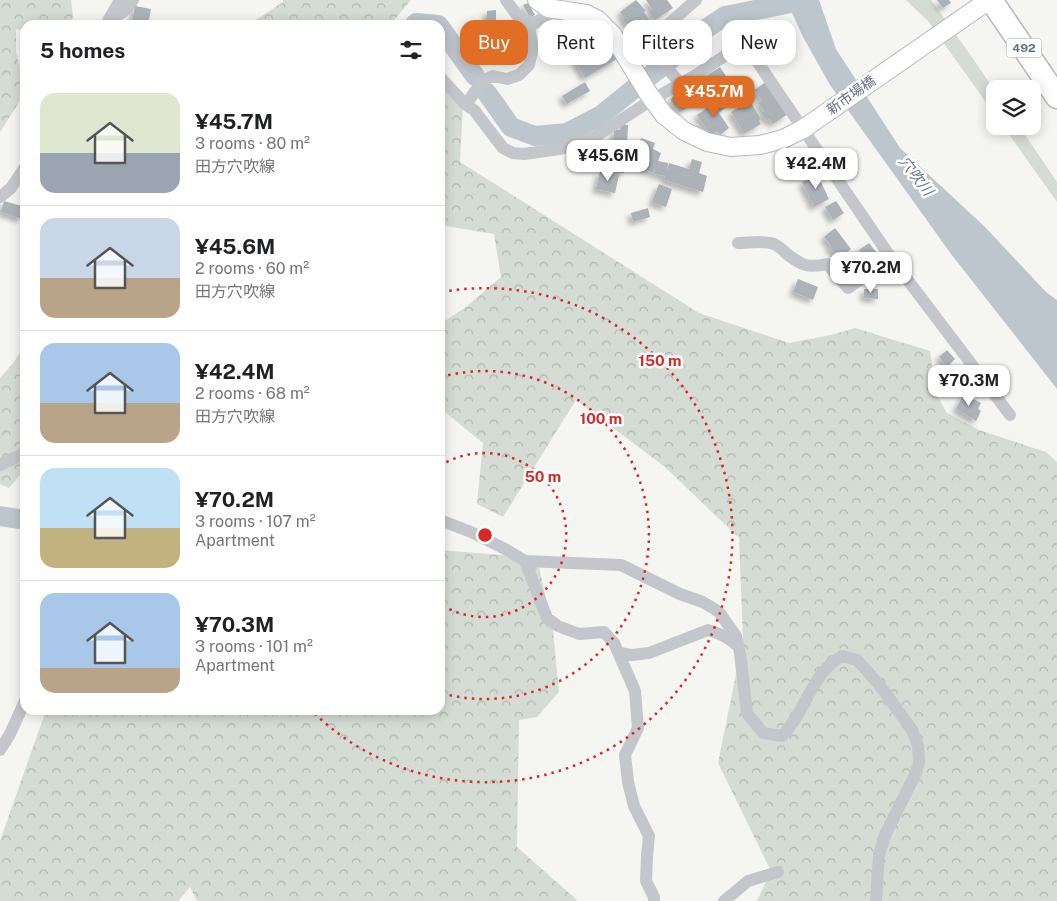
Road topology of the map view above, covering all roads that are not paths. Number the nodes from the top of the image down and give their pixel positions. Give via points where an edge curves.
1 (133, 0) edge
2 (506, 0) edge
3 (537, 0) edge
4 (696, 0) edge
5 (118, 1) edge
6 (980, 1) edge
7 (560, 9) junction
8 (108, 20) edge
9 (111, 20) edge
10 (673, 20) edge
11 (535, 23) junction
12 (636, 65) edge
13 (664, 65) edge
14 (633, 69) junction
15 (678, 80) junction
16 (445, 83) edge
17 (651, 96) junction
18 (1057, 97) edge
19 (466, 106) junction
20 (809, 124) junction
21 (20, 174) edge
22 (0, 197) edge
23 (738, 243) dead end
24 (891, 258) junction
25 (1010, 415) dead end
26 (20, 455) edge
27 (0, 465) edge
28 (445, 522) edge
29 (525, 561) junction
30 (738, 646) junction
31 (619, 653) junction
32 (20, 712) edge
33 (0, 750) edge
34 (778, 872) dead end
35 (654, 901) edge
36 (724, 901) edge
37 (876, 901) edge

1 - 9 street via 122,14
2 - 11 street via 519,18
3 - 7 main road, 新市場橋 via 548,8
4 - 10 street
5 - 8 street
6 - 18 highway, 492
6 - 20 main road, 新市場橋 via 961,19
7 - 11 street
7 - 14 main road, 新市場橋 via 598,20 612,34
11 - 19 street via 529,27 533,48 530,65 519,75 508,78 493,76 482,82
12 - 14 street
13 - 15 street
14 - 17 main road, 新市場橋
15 - 17 street
15 - 20 street via 696,75 738,47 746,47
16 - 19 street
17 - 19 street via 595,137 560,149 524,154 513,154 503,148 474,110
17 - 20 main road, 新市場橋 via 664,115 684,131 707,142 731,147 760,146 783,139
20 - 24 street
21 - 22 street
23 - 24 street via 771,243 797,262 813,267 828,264 848,288
24 - 25 street
26 - 27 street
28 - 29 street
29 - 30 street via 621,565 719,612 736,636
29 - 31 street via 547,618 579,634 604,632
30 - 31 street via 708,630 649,653
30 - 37 street via 747,713 763,733 782,736 790,728 816,682 832,661 842,656 857,660 912,730 919,762 885,834 879,855
31 - 35 street via 636,691 638,728 625,756 634,806 649,836 646,881
32 - 33 street
34 - 36 street via 748,881

